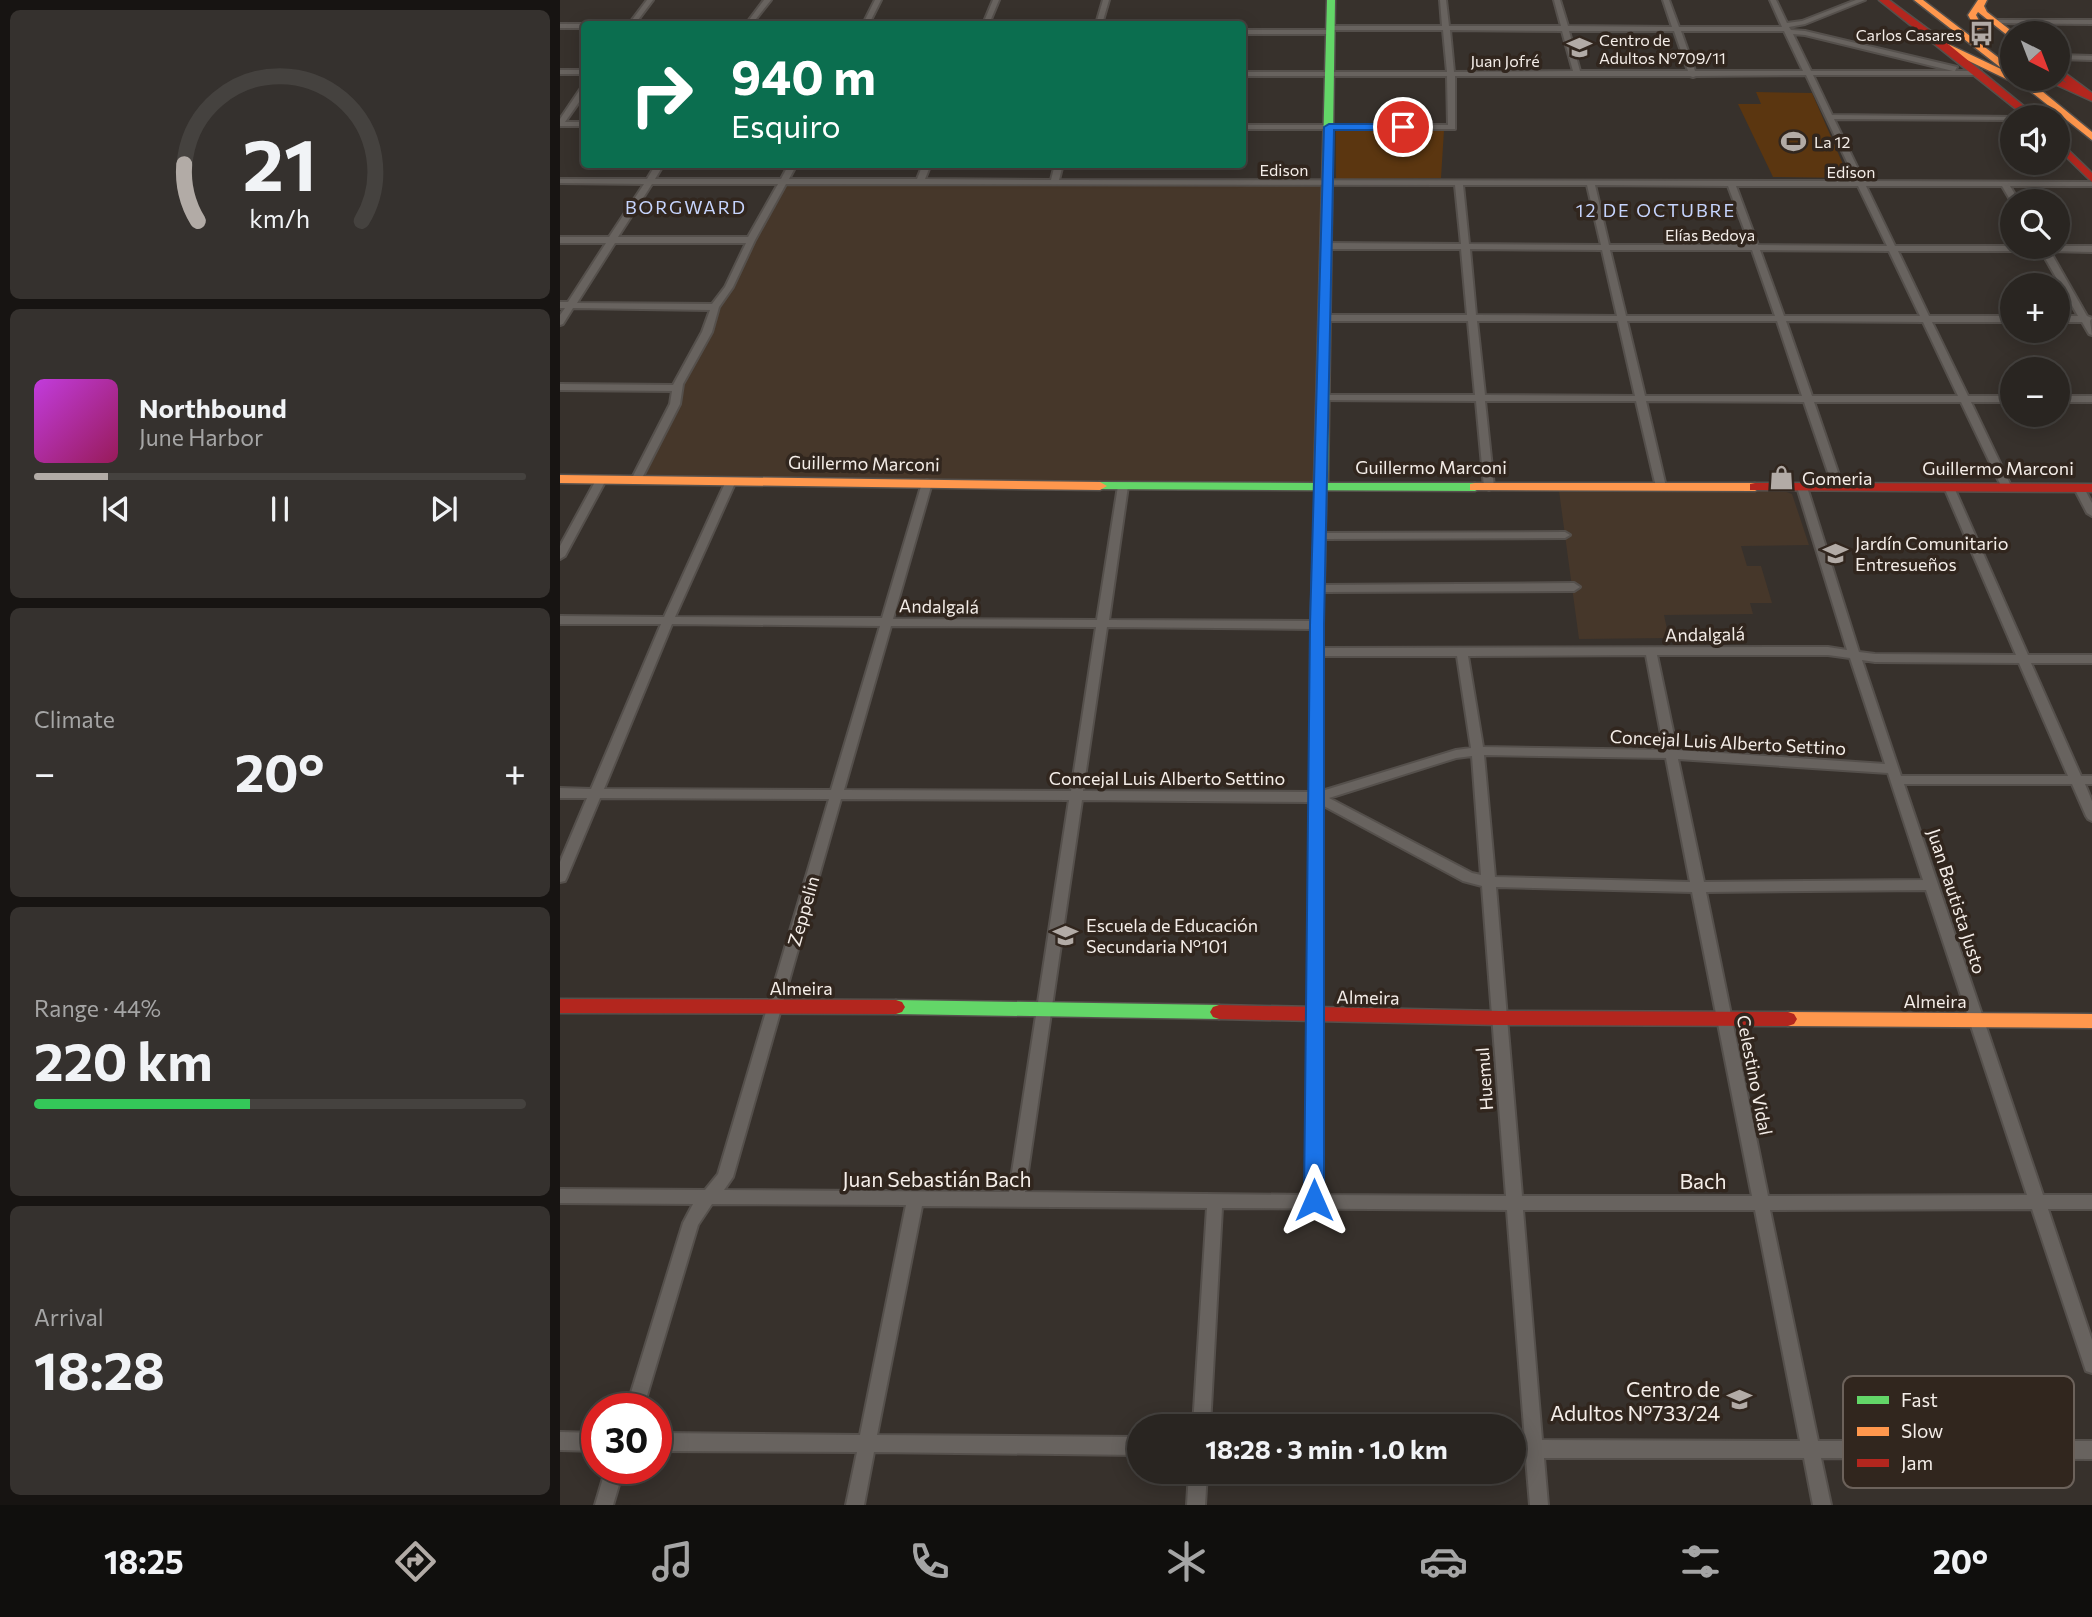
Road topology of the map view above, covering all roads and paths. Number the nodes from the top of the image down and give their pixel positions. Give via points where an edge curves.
1 (650, 0) edge
2 (768, 0) edge
3 (878, 0) edge
4 (996, 0) edge
5 (1107, 0) edge
6 (1331, 0) edge
7 (1443, 0) edge
8 (1557, 0) edge
9 (1665, 0) edge
10 (1773, 0) edge
11 (1862, 0) edge
12 (1883, 0) edge
13 (1917, 0) edge
14 (1942, 0) edge
15 (1982, 0) edge
16 (634, 21) edge
17 (751, 21) edge
18 (868, 21) edge
19 (987, 21) edge
20 (1100, 21) edge
21 (2092, 22) edge
22 (1987, 25) junction
23 (560, 26) edge
24 (581, 26) edge
25 (1447, 28) junction
26 (1564, 28) junction
27 (1675, 28) junction
28 (1787, 28) junction
29 (1331, 30) junction
30 (2000, 31) edge
31 (1246, 32) edge
32 (2000, 40) edge
33 (1945, 47) junction
34 (2070, 57) edge
35 (2092, 58) edge
36 (2000, 63) edge
37 (2000, 69) edge
38 (560, 72) edge
39 (581, 72) edge
40 (1978, 73) junction
41 (1246, 74) edge
42 (1329, 74) junction
43 (1451, 74) junction
44 (1577, 74) junction
45 (1810, 74) junction
46 (1693, 75) junction
47 (2070, 80) edge
48 (2070, 88) edge
49 (2043, 91) edge
50 (2048, 91) edge
51 (581, 94) edge
52 (2091, 97) edge
53 (2017, 105) edge
54 (1830, 117) junction
55 (2092, 117) edge
56 (2000, 118) edge
57 (561, 122) edge
58 (581, 124) edge
59 (1246, 127) edge
60 (1329, 127) junction
61 (2092, 137) edge
62 (2070, 156) edge
63 (657, 168) edge
64 (791, 168) edge
65 (925, 168) edge
66 (1058, 168) edge
67 (2092, 179) edge
68 (560, 181) edge
69 (649, 181) junction
70 (920, 181) junction
71 (784, 182) junction
72 (1054, 182) junction
73 (1328, 183) junction
74 (1459, 184) junction
75 (1591, 184) junction
76 (1732, 184) junction
77 (2092, 184) edge
78 (1863, 185) junction
79 (2005, 185) junction
80 (2008, 189) edge
81 (560, 240) edge
82 (613, 240) junction
83 (751, 240) junction
84 (1327, 246) junction
85 (1465, 247) junction
86 (1605, 248) junction
87 (1892, 248) junction
88 (2000, 248) edge
89 (1755, 249) junction
90 (2070, 249) edge
91 (2092, 249) edge
92 (2050, 259) edge
93 (565, 305) edge
94 (715, 307) junction
95 (1325, 318) junction
96 (1473, 318) junction
97 (1781, 318) junction
98 (1620, 319) junction
99 (1926, 319) junction
100 (2000, 319) edge
101 (2070, 319) edge
102 (2088, 319) edge
103 (560, 322) edge
104 (2092, 332) edge
105 (560, 387) edge
106 (677, 388) junction
107 (1480, 397) junction
108 (1324, 398) junction
109 (1640, 398) junction
110 (1808, 398) junction
111 (1964, 399) junction
112 (2000, 399) edge
113 (2070, 399) edge
114 (2092, 400) edge
115 (560, 480) edge
116 (601, 480) junction
117 (636, 480) junction
118 (731, 481) junction
119 (928, 483) junction
120 (1123, 486) junction
121 (1321, 486) junction
122 (1489, 486) junction
123 (1661, 487) junction
124 (1802, 487) junction
125 (1838, 487) junction
126 (1949, 487) junction
127 (2007, 488) junction
128 (2085, 488) edge
129 (2092, 513) edge
130 (1565, 535) dead end
131 (1320, 536) junction
132 (560, 556) edge
133 (1574, 587) dead end
134 (1319, 589) junction
135 (560, 620) edge
136 (668, 621) junction
137 (886, 623) junction
138 (1102, 625) junction
139 (1317, 625) junction
140 (1462, 651) junction
141 (1319, 652) junction
142 (1651, 653) junction
143 (1854, 654) junction
144 (2024, 659) junction
145 (2092, 660) edge
146 (1478, 751) junction
147 (1670, 754) junction
148 (1894, 774) junction
149 (2076, 779) junction
150 (2092, 780) edge
151 (560, 793) edge
152 (596, 794) junction
153 (1076, 794) junction
154 (836, 795) junction
155 (1317, 797) junction
156 (2092, 816) edge
157 (560, 877) edge
158 (1488, 883) junction
159 (1932, 886) junction
160 (1698, 887) junction
161 (560, 1006) edge
162 (776, 1007) junction
163 (1044, 1008) junction
164 (1315, 1015) junction
165 (1499, 1018) junction
166 (1724, 1020) junction
167 (1976, 1020) junction
168 (2092, 1021) edge
169 (560, 1196) edge
170 (1016, 1198) junction
171 (708, 1199) junction
172 (915, 1200) junction
173 (1314, 1200) junction
174 (1215, 1201) junction
175 (1761, 1201) junction
176 (2092, 1202) edge
177 (1513, 1203) junction
178 (2038, 1203) junction
179 (2092, 1365) edge
180 (639, 1393) edge
181 (1201, 1414) edge
182 (560, 1441) edge
183 (581, 1442) edge
184 (672, 1442) edge
185 (867, 1443) junction
186 (1127, 1446) edge
187 (1526, 1449) edge
188 (1534, 1449) junction
189 (2074, 1450) edge
190 (2092, 1450) edge
191 (1811, 1452) junction
192 (1843, 1452) edge
193 (610, 1484) edge
194 (1197, 1484) edge
195 (604, 1505) edge
196 (855, 1505) edge
197 (1196, 1505) edge
198 (1539, 1505) edge
199 (1822, 1505) edge

1 - 16 street
2 - 17 street
3 - 18 street
4 - 19 street
5 - 20 street
6 - 29 main road
7 - 25 street
8 - 26 street
9 - 27 street
10 - 28 street
11 - 28 street
12 - 33 main road
13 - 36 main road
14 - 22 main road
15 - 22 main road via 1972,15
21 - 22 street
22 - 30 main road
22 - 32 main road
23 - 24 street
25 - 26 street
25 - 29 street
25 - 43 street
26 - 27 street
26 - 44 street
27 - 28 street
27 - 46 street
28 - 40 street
28 - 45 street
29 - 31 street
29 - 42 main road
33 - 37 main road
33 - 40 main road
34 - 35 street
38 - 39 street
40 - 45 street, Juan Jofré
40 - 53 main road
41 - 42 street, Juan Jofré
42 - 43 street, Juan Jofré
42 - 60 main road
43 - 44 street, Juan Jofré
43 - 60 street via 1452,127
44 - 46 street, Juan Jofré
45 - 46 street, Juan Jofré
45 - 54 street
47 - 52 main road
48 - 52 main road
49 - 61 main road
50 - 55 main road
51 - 57 street
54 - 56 street
54 - 78 street
57 - 58 street
59 - 60 street
60 - 73 main road
62 - 67 main road
63 - 69 street
64 - 71 street
65 - 70 street
66 - 72 street
68 - 69 street, Edison
69 - 71 street, Edison
69 - 82 street
70 - 71 street, Edison
70 - 72 street, Edison
71 - 83 street
72 - 73 street, Edison
73 - 74 street, Edison
73 - 84 main road
74 - 75 street, Edison
74 - 85 street
75 - 76 street, Edison
75 - 86 street
76 - 78 street, Edison
76 - 89 street
77 - 79 street, Edison
78 - 79 street, Edison
78 - 87 street
79 - 80 street
81 - 82 street
82 - 83 street
82 - 93 street
83 - 94 street
84 - 85 street, Elías Bedoya
84 - 95 main road
85 - 86 street, Elías Bedoya
85 - 96 street
86 - 89 street, Elías Bedoya
86 - 98 street
87 - 88 street, Elías Bedoya
87 - 89 street, Elías Bedoya
87 - 99 street
89 - 97 street
90 - 91 street, Elías Bedoya
92 - 102 street
93 - 94 street
93 - 103 street
94 - 106 street
95 - 96 street
95 - 108 main road
96 - 98 street
96 - 107 street
97 - 98 street
97 - 99 street
97 - 110 street
98 - 109 street
99 - 100 street
99 - 111 street
101 - 102 street
102 - 104 street
105 - 106 street
106 - 117 street via 674,404
107 - 108 street
107 - 109 street
107 - 122 street
108 - 121 main road
109 - 110 street
109 - 123 street
110 - 111 street
110 - 125 street
111 - 112 street
111 - 127 street
113 - 114 street
115 - 116 main road, Guillermo Marconi
116 - 117 main road, Guillermo Marconi
116 - 132 street
117 - 118 main road, Guillermo Marconi
118 - 119 main road, Guillermo Marconi
118 - 136 street
119 - 120 main road, Guillermo Marconi
119 - 137 street, Zeppelin
120 - 121 main road, Guillermo Marconi
120 - 138 street
121 - 122 main road, Guillermo Marconi
121 - 131 street
122 - 123 main road, Guillermo Marconi
123 - 124 main road, Guillermo Marconi
124 - 125 main road, Guillermo Marconi
124 - 143 street, Juan Bautista Justo
125 - 126 main road, Guillermo Marconi
126 - 127 main road, Guillermo Marconi
126 - 144 street
127 - 128 main road, Guillermo Marconi
128 - 129 street
130 - 131 street
131 - 134 street
133 - 134 street
134 - 139 street
135 - 136 street, Andalgalá
136 - 137 street, Andalgalá
136 - 152 street
137 - 138 street, Andalgalá
137 - 154 street, Zeppelin
138 - 139 street, Andalgalá
138 - 153 street
139 - 141 street
140 - 141 street, Andalgalá
140 - 142 street, Andalgalá
140 - 146 street, Huemul
141 - 155 street
142 - 143 street, Andalgalá via 1828,650
142 - 147 street, Celestino Vidal
143 - 144 street, Andalgalá
143 - 148 street, Juan Bautista Justo
144 - 145 street, Andalgalá
144 - 149 street
146 - 147 street, Concejal Luis Alberto Settino
146 - 155 street, Concejal Luis Alberto Settino
146 - 158 street, Huemul
147 - 148 street, Concejal Luis Alberto Settino
147 - 160 street, Celestino Vidal
148 - 149 street, Concejal Luis Alberto Settino
148 - 159 street, Juan Bautista Justo
149 - 150 street, Concejal Luis Alberto Settino
149 - 156 street
151 - 152 street, Concejal Luis Alberto Settino
152 - 154 street, Concejal Luis Alberto Settino
152 - 157 street
153 - 154 street, Concejal Luis Alberto Settino
153 - 155 street, Concejal Luis Alberto Settino
153 - 163 street
154 - 162 street, Zeppelin
155 - 158 street via 1468,877
155 - 164 street
158 - 160 street
158 - 165 street, Huemul
159 - 160 street
159 - 167 street, Juan Bautista Justo
160 - 166 street, Celestino Vidal
161 - 162 main road, Almeira
162 - 163 main road, Almeira
162 - 171 street, Zeppelin via 725,1177
163 - 164 main road, Almeira
163 - 170 street
164 - 165 main road, Almeira
164 - 173 street
165 - 166 main road, Almeira
165 - 177 street, Huemul
166 - 167 main road, Almeira
166 - 175 street, Celestino Vidal
167 - 168 main road, Almeira
167 - 178 street, Juan Bautista Justo
169 - 171 street, Juan Sebastián Bach
170 - 172 street, Juan Sebastián Bach
170 - 174 street, Juan Sebastián Bach
171 - 172 street, Juan Sebastián Bach
171 - 180 street, Zeppelin via 691,1223
172 - 185 street
173 - 174 street, Juan Sebastián Bach
173 - 177 street, Bach
174 - 181 street
175 - 177 street, Bach
175 - 178 street, Bach
175 - 191 street, Celestino Vidal
176 - 178 street, Bach
177 - 188 street, Huemul
178 - 179 street, Juan Bautista Justo
182 - 183 street
184 - 185 street
185 - 186 street
185 - 196 street
187 - 188 street
188 - 191 street
188 - 198 street, Huemul
189 - 190 street
191 - 192 street
191 - 199 street, Celestino Vidal
193 - 195 street
194 - 197 street

